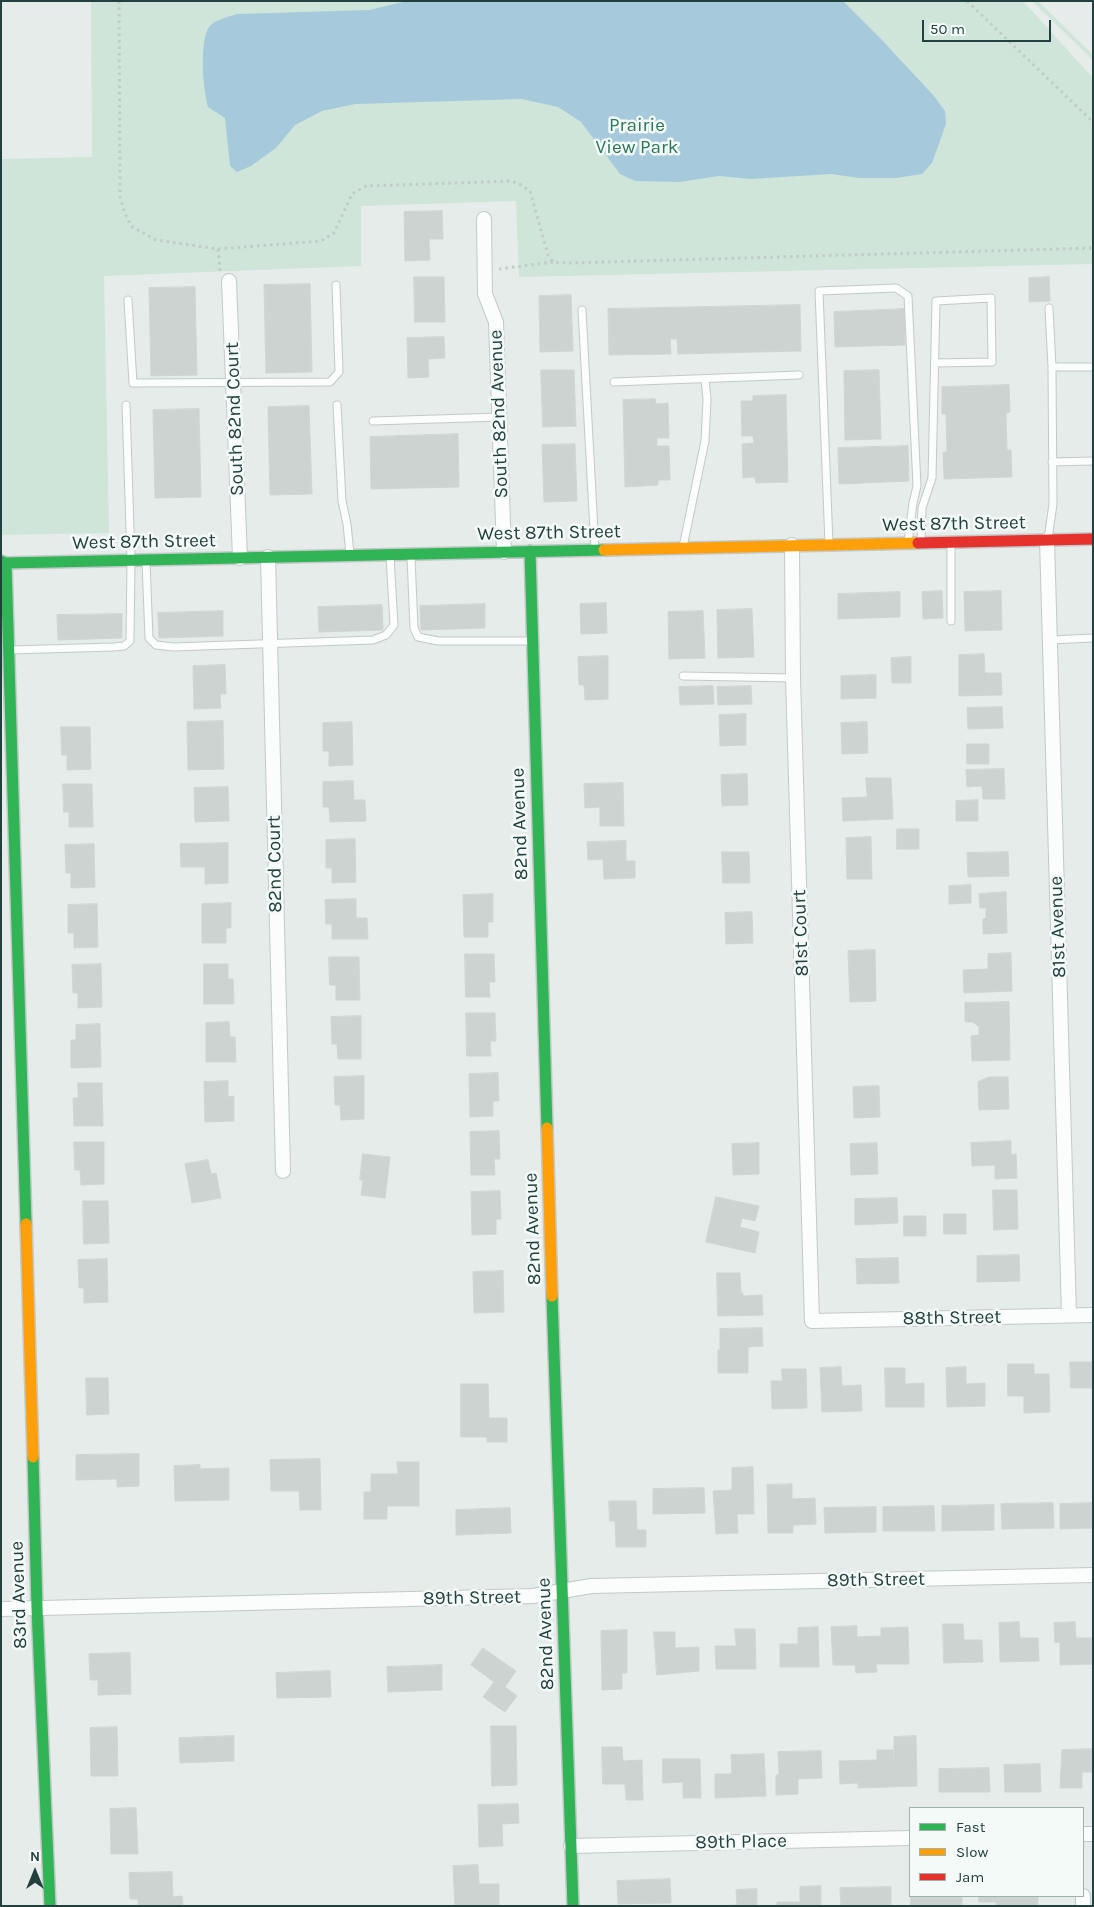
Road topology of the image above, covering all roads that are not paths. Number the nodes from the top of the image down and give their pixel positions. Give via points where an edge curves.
1 (484, 219) dead end
2 (229, 281) dead end
3 (336, 286) dead end
4 (128, 300) dead end
5 (1049, 308) dead end
6 (582, 310) dead end
7 (935, 363) junction
8 (1093, 366) edge
9 (1052, 367) junction
10 (799, 375) dead end
11 (705, 379) junction
12 (614, 382) dead end
13 (233, 383) junction
14 (126, 405) dead end
15 (337, 405) dead end
16 (500, 418) junction
17 (374, 421) dead end
18 (1093, 461) edge
19 (1052, 462) junction
20 (1093, 539) edge
21 (1048, 540) junction
22 (921, 542) junction
23 (950, 542) junction
24 (908, 543) junction
25 (792, 545) junction
26 (829, 545) junction
27 (683, 548) junction
28 (596, 550) junction
29 (530, 551) junction
30 (504, 552) junction
31 (390, 554) junction
32 (411, 554) junction
33 (350, 555) junction
34 (268, 557) junction
35 (240, 558) junction
36 (131, 560) junction
37 (146, 560) junction
38 (3, 563) edge
39 (951, 621) dead end
40 (1093, 638) edge
41 (1050, 640) junction
42 (532, 641) junction
43 (269, 644) junction
44 (5, 650) edge
45 (683, 676) dead end
46 (793, 678) junction
47 (283, 1171) dead end
48 (1093, 1314) edge
49 (1069, 1315) junction
50 (812, 1321) joint
51 (1093, 1575) edge
52 (561, 1592) junction
53 (37, 1608) junction
54 (1, 1609) edge
55 (909, 1838) edge
56 (571, 1846) junction
57 (50, 1906) edge
58 (573, 1906) edge

1 - 16 street, South 82nd Avenue via 486,294 496,322
2 - 13 street, South 82nd Court
3 - 13 lane via 339,372 330,382
4 - 13 lane via 133,383
5 - 9 lane
6 - 28 lane
7 - 7 lane via 936,301 991,298 992,362
7 - 22 lane via 932,478 922,508
8 - 9 lane
9 - 19 lane
10 - 11 lane
11 - 12 lane
11 - 27 lane via 705,441
13 - 35 street, South 82nd Court
14 - 36 lane
15 - 33 lane via 342,501
16 - 17 lane
16 - 30 street, South 82nd Avenue
18 - 19 lane
19 - 21 lane via 1053,504
20 - 21 street, West 87th Street
21 - 23 street, West 87th Street
21 - 41 street, 81st Avenue
22 - 23 street, West 87th Street
22 - 24 street, West 87th Street
23 - 39 lane
24 - 26 street, West 87th Street
24 - 26 lane via 917,486 908,296 896,288 819,291
25 - 26 street, West 87th Street
25 - 27 street, West 87th Street
25 - 46 street, 81st Court
27 - 28 street, West 87th Street
28 - 29 street, West 87th Street
29 - 30 street, West 87th Street
29 - 42 street, 82nd Avenue
30 - 32 street, West 87th Street
31 - 32 street, West 87th Street
31 - 33 street, West 87th Street
31 - 43 lane via 394,625 386,635 374,640
32 - 42 lane via 414,628 418,637 438,641
33 - 34 street, West 87th Street
34 - 35 street, West 87th Street
34 - 43 street, 82nd Court
35 - 37 street, West 87th Street
36 - 37 street, West 87th Street
36 - 38 street, West 87th Street
36 - 44 lane via 130,641 124,646
37 - 43 lane via 149,638 156,645
38 - 44 street, 83rd Avenue
40 - 41 lane
41 - 49 street, 81st Avenue
42 - 52 street, 82nd Avenue
43 - 47 street, 82nd Court
44 - 53 street, 83rd Avenue
45 - 46 lane
46 - 50 street, 81st Court
48 - 49 street, 88th Street
49 - 50 street, 88th Street
51 - 52 street, 89th Street via 591,1586
52 - 53 street, 89th Street via 532,1596
52 - 56 street, 82nd Avenue
53 - 54 street, 89th Street
53 - 57 street, 83rd Avenue
55 - 56 street, 89th Place
56 - 58 street, 82nd Avenue

